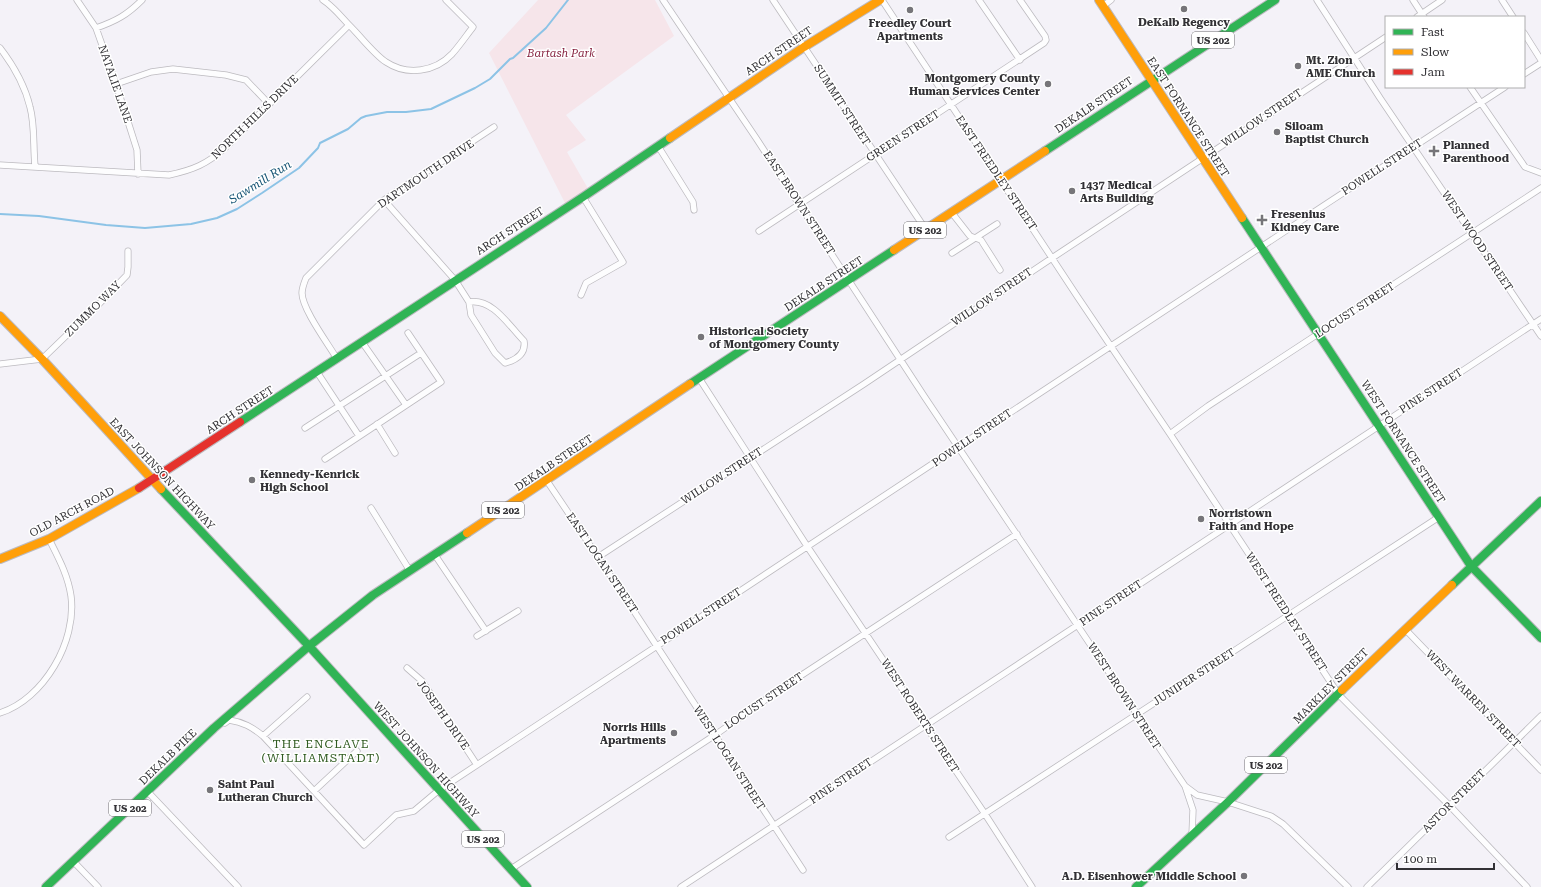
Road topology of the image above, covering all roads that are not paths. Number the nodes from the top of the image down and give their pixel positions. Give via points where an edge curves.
1 (77, 0) edge
2 (142, 0) edge
3 (323, 0) edge
4 (446, 0) edge
5 (663, 0) edge
6 (773, 0) edge
7 (881, 0) edge
8 (979, 0) edge
9 (1020, 0) edge
10 (1111, 0) edge
11 (1275, 0) edge
12 (1316, 0) edge
13 (1413, 0) edge
14 (1442, 0) edge
15 (1502, 0) edge
16 (1101, 3) edge
17 (1421, 16) edge
18 (1512, 16) edge
19 (349, 25) junction
20 (96, 28) junction
21 (1525, 35) edge
22 (1385, 38) edge
23 (804, 47) junction
24 (0, 48) edge
25 (1354, 58) junction
26 (1020, 60) junction
27 (1541, 60) edge
28 (1541, 63) edge
29 (1525, 73) edge
30 (1151, 81) junction
31 (116, 84) junction
32 (1471, 88) edge
33 (1504, 88) edge
34 (729, 98) junction
35 (1481, 103) junction
36 (269, 104) junction
37 (950, 105) junction
38 (494, 127) dead end
39 (658, 146) junction
40 (1413, 146) junction
41 (875, 155) junction
42 (1202, 158) junction
43 (0, 165) edge
44 (34, 166) junction
45 (1541, 173) edge
46 (138, 174) junction
47 (1001, 180) junction
48 (1541, 188) edge
49 (583, 197) junction
50 (384, 200) junction
51 (798, 205) junction
52 (694, 210) dead end
53 (952, 213) junction
54 (997, 224) dead end
55 (926, 230) junction
56 (759, 231) dead end
57 (1472, 234) junction
58 (977, 237) junction
59 (1261, 246) junction
60 (128, 251) dead end
61 (952, 253) dead end
62 (1052, 258) junction
63 (1000, 270) dead end
64 (455, 280) junction
65 (850, 280) junction
66 (581, 295) dead end
67 (469, 302) junction
68 (0, 316) edge
69 (1541, 319) edge
70 (1533, 324) junction
71 (408, 333) dead end
72 (1319, 333) junction
73 (1541, 336) edge
74 (362, 342) junction
75 (1110, 346) junction
76 (421, 353) junction
77 (42, 359) junction
78 (337, 359) junction
79 (901, 359) junction
80 (0, 364) edge
81 (317, 372) junction
82 (386, 376) junction
83 (699, 378) junction
84 (340, 405) junction
85 (406, 405) junction
86 (377, 424) junction
87 (1380, 426) junction
88 (305, 428) dead end
89 (1170, 434) junction
90 (359, 436) junction
91 (959, 447) junction
92 (395, 453) dead end
93 (750, 458) junction
94 (325, 459) dead end
95 (152, 480) junction
96 (547, 481) junction
97 (1541, 501) edge
98 (371, 508) dead end
99 (1439, 517) junction
100 (1229, 525) junction
101 (1017, 534) junction
102 (49, 539) junction
103 (807, 546) junction
104 (435, 555) junction
105 (598, 557) junction
106 (0, 559) edge
107 (1471, 566) junction
108 (410, 571) junction
109 (518, 611) dead end
110 (1289, 615) junction
111 (1077, 625) junction
112 (1405, 629) junction
113 (486, 631) junction
114 (865, 633) junction
115 (477, 636) dead end
116 (1541, 638) edge
117 (656, 645) junction
118 (310, 646) junction
119 (407, 668) dead end
120 (1339, 695) junction
121 (307, 697) dead end
122 (0, 713) edge
123 (1137, 715) junction
124 (1541, 716) edge
125 (925, 726) junction
126 (214, 728) junction
127 (715, 735) junction
128 (263, 736) junction
129 (1514, 742) junction
130 (357, 750) dead end
131 (477, 765) junction
132 (1541, 770) edge
133 (1185, 786) junction
134 (439, 790) junction
135 (314, 791) junction
136 (148, 792) junction
137 (1228, 802) junction
138 (1449, 805) junction
139 (985, 814) junction
140 (774, 826) junction
141 (1192, 835) junction
142 (949, 837) dead end
143 (72, 861) junction
144 (511, 869) junction
145 (803, 870) dead end
146 (46, 887) edge
147 (98, 887) edge
148 (238, 887) edge
149 (527, 887) edge
150 (681, 887) edge
151 (1032, 887) edge
152 (1136, 887) edge
153 (1348, 887) edge
154 (1367, 887) edge
155 (1527, 887) edge

1 - 20 street, NATALIE LANE
2 - 20 street via 116,20
3 - 19 street
4 - 19 street via 473,27 452,54 440,64 427,69 400,70 385,62
5 - 34 street, EAST BROWN STREET
6 - 23 street, SUMMIT STREET
7 - 23 main road, ARCH STREET
7 - 37 street, EAST FREEDLEY STREET
8 - 26 street
9 - 26 street, GREEN STREET via 1046,40
10 - 16 street
11 - 30 main road, DEKALB STREET / US 202
12 - 25 street, WEST WOOD STREET
13 - 17 street
14 - 17 street
15 - 18 street
16 - 30 main road, EAST FORNANCE STREET
19 - 36 street, NORTH HILLS DRIVE
20 - 31 street, NATALIE LANE
21 - 27 street
22 - 25 street, WILLOW STREET
23 - 34 main road, ARCH STREET
23 - 41 street, SUMMIT STREET
24 - 44 street via 10,62 30,107
25 - 40 street, WEST WOOD STREET
25 - 42 street, WILLOW STREET
26 - 37 street, GREEN STREET
28 - 29 street
30 - 42 main road, EAST FORNANCE STREET
30 - 47 main road, DEKALB STREET / US 202
31 - 36 street via 152,72 173,69 226,75 246,80
31 - 46 street, NATALIE LANE via 137,150
32 - 35 street
33 - 35 street, POWELL STREET
34 - 39 main road, ARCH STREET
34 - 51 street, EAST BROWN STREET
35 - 40 street, POWELL STREET
35 - 45 street via 1525,167
36 - 46 street, NORTH HILLS DRIVE via 210,161 169,175
37 - 41 street, GREEN STREET
37 - 47 street, EAST FREEDLEY STREET
38 - 50 street, DARTMOUTH DRIVE
39 - 49 main road, ARCH STREET
39 - 52 street via 694,202
40 - 57 street, WEST WOOD STREET
40 - 59 street, POWELL STREET
41 - 51 street, GREEN STREET
41 - 55 street, SUMMIT STREET
42 - 59 main road, EAST FORNANCE STREET
42 - 62 street, WILLOW STREET
43 - 44 street, NORTH HILLS DRIVE
44 - 46 street, NORTH HILLS DRIVE
47 - 53 main road, DEKALB STREET / US 202
47 - 62 street, EAST FREEDLEY STREET
48 - 57 street, LOCUST STREET
49 - 64 main road, ARCH STREET
49 - 66 street via 623,262 586,283
50 - 64 street
50 - 78 street, DARTMOUTH DRIVE via 306,278 302,289 305,306
51 - 56 street, GREEN STREET
51 - 65 street, EAST BROWN STREET
53 - 55 main road, DEKALB STREET / US 202
53 - 58 street via 970,236
54 - 58 street
55 - 65 main road, DEKALB STREET / US 202
57 - 70 street, WEST WOOD STREET
57 - 72 street, LOCUST STREET
58 - 61 street
58 - 63 street
59 - 72 main road, WEST FORNANCE STREET
59 - 75 street, POWELL STREET
60 - 77 street, ZUMMO WAY via 127,275
62 - 75 street, EAST FREEDLEY STREET
62 - 79 street, WILLOW STREET
64 - 67 street
64 - 74 main road, ARCH STREET
65 - 79 street, EAST BROWN STREET
65 - 83 main road, DEKALB STREET / US 202
67 - 67 street via 471,315 505,363 521,354 525,346 524,340 491,306 476,300
68 - 77 main road, EAST JOHNSON HIGHWAY
69 - 70 street, PINE STREET
70 - 73 street, WEST WOOD STREET
70 - 87 street, PINE STREET
71 - 76 street
72 - 87 main road, WEST FORNANCE STREET
72 - 89 street, LOCUST STREET
74 - 78 main road, ARCH STREET
74 - 82 street
75 - 89 street, WEST FREEDLEY STREET
75 - 91 street, POWELL STREET
76 - 82 street
76 - 85 street via 441,382
77 - 80 street
77 - 95 main road, EAST JOHNSON HIGHWAY
78 - 81 main road, ARCH STREET
79 - 91 street, EAST BROWN STREET
79 - 93 street, WILLOW STREET
81 - 84 street
81 - 95 main road, ARCH STREET
82 - 84 street
82 - 85 street
83 - 93 street, WEST ROBERTS STREET
83 - 96 main road, DEKALB STREET / US 202
84 - 88 street
84 - 90 street
85 - 86 street
86 - 90 street
86 - 92 street
87 - 99 main road, WEST FORNANCE STREET
87 - 100 street, PINE STREET
89 - 100 street, WEST FREEDLEY STREET
90 - 94 street
91 - 101 street, WEST BROWN STREET
91 - 103 street, POWELL STREET
93 - 103 street, WEST ROBERTS STREET
93 - 105 street, WILLOW STREET
95 - 102 main road, OLD ARCH ROAD
95 - 118 main road, EAST JOHNSON HIGHWAY
96 - 104 main road, DEKALB STREET / US 202
96 - 105 street, EAST LOGAN STREET
97 - 107 main road, MARKLEY STREET / US 202
98 - 108 street
99 - 107 main road, WEST FORNANCE STREET
99 - 110 street, JUNIPER STREET
100 - 110 street, WEST FREEDLEY STREET
100 - 111 street, PINE STREET
101 - 111 street, WEST BROWN STREET
101 - 114 street, LOCUST STREET
102 - 106 main road, OLD ARCH ROAD
102 - 122 street via 65,572 71,596 71,623 68,635 48,676 38,688 16,705
103 - 114 street, WEST ROBERTS STREET
103 - 117 street, POWELL STREET
104 - 108 main road, DEKALB STREET / US 202
104 - 113 street
105 - 117 street, EAST LOGAN STREET
107 - 112 main road, MARKLEY STREET / US 202
107 - 116 main road, WEST FORNANCE STREET
108 - 118 main road, DEKALB STREET / US 202 via 373,595
109 - 113 street
110 - 120 street, WEST FREEDLEY STREET
110 - 123 street, JUNIPER STREET
111 - 123 street, WEST BROWN STREET
111 - 125 street, PINE STREET
112 - 120 main road, MARKLEY STREET / US 202
112 - 129 street, WEST WARREN STREET
113 - 115 street
114 - 125 street, WEST ROBERTS STREET
114 - 127 street, LOCUST STREET
117 - 127 street, WEST LOGAN STREET
117 - 131 street, POWELL STREET
118 - 126 main road, DEKALB PIKE / US 202
118 - 134 main road, WEST JOHNSON HIGHWAY / US 202
119 - 131 street, JOSEPH DRIVE via 422,681
120 - 137 main road, MARKLEY STREET / US 202
120 - 138 street, WEST FREEDLEY STREET
121 - 128 street
123 - 133 street, WEST BROWN STREET
123 - 139 street, JUNIPER STREET
124 - 129 street, ASTOR STREET
125 - 139 street, WEST ROBERTS STREET
125 - 140 street, PINE STREET
126 - 128 street via 229,720 252,728
126 - 136 main road, DEKALB PIKE / US 202
127 - 140 street, WEST LOGAN STREET
127 - 144 street, LOCUST STREET
128 - 135 street
129 - 132 street, WEST WARREN STREET
129 - 138 street, ASTOR STREET
130 - 135 street
131 - 134 street, POWELL STREET
133 - 137 street, WEST BROWN STREET via 1197,795
133 - 141 street via 1193,810
134 - 135 street, POWELL STREET via 414,811 396,815 364,845
134 - 144 main road, WEST JOHNSON HIGHWAY / US 202
136 - 143 main road, DEKALB PIKE / US 202
136 - 148 street
137 - 141 main road, MARKLEY STREET / US 202
137 - 153 street, WEST BROWN STREET via 1271,816 1283,824
138 - 154 street, ASTOR STREET
138 - 155 street, WEST FREEDLEY STREET
139 - 142 street, JUNIPER STREET
139 - 151 street, WEST ROBERTS STREET
140 - 145 street, WEST LOGAN STREET
140 - 150 street, PINE STREET
141 - 152 main road, MARKLEY STREET / US 202
143 - 146 main road, DEKALB PIKE / US 202
143 - 147 street
144 - 149 main road, WEST JOHNSON HIGHWAY / US 202

